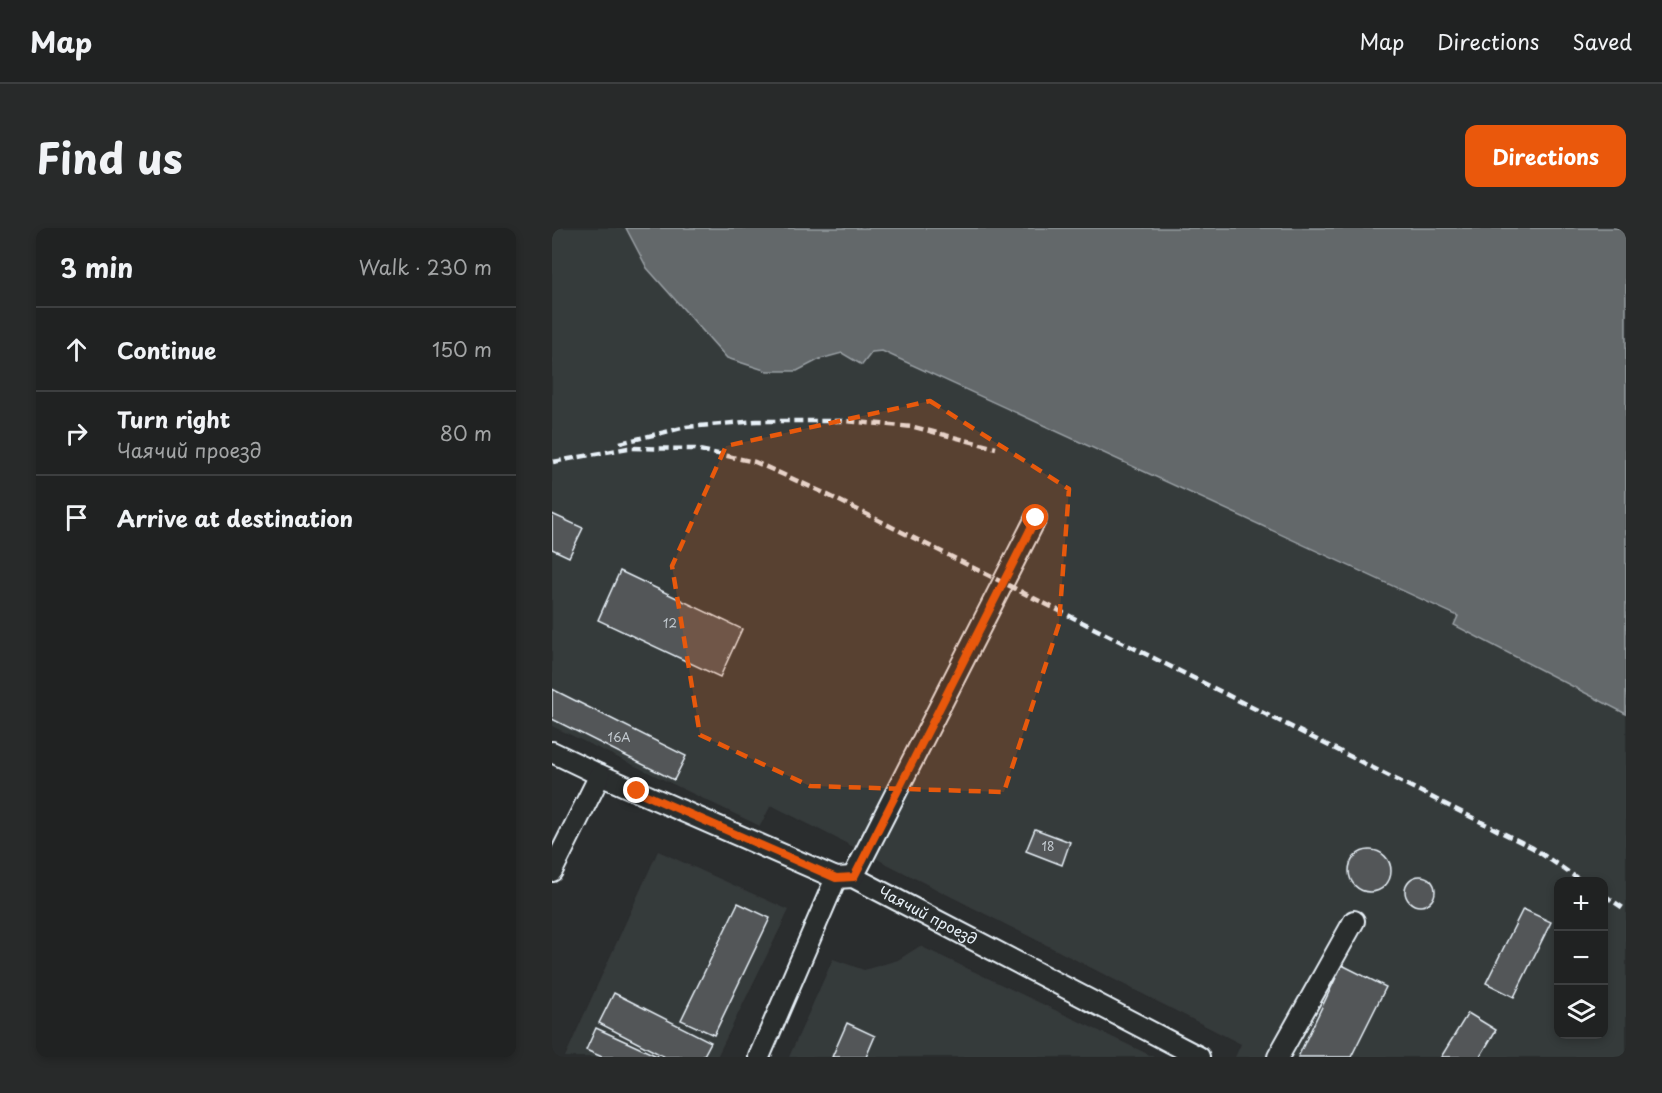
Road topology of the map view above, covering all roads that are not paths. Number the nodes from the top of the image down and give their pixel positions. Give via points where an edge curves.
1 (1036, 518) dead end
2 (552, 752) edge
3 (600, 775) junction
4 (552, 871) edge
5 (845, 878) junction
6 (1354, 921) dead end
7 (759, 1057) edge
8 (1198, 1057) edge
9 (1278, 1057) edge

1 - 5 street
2 - 3 street, Чаячий проезд
3 - 4 street
3 - 5 street, Чаячий проезд
5 - 7 street
5 - 8 street, Чаячий проезд
6 - 9 street

